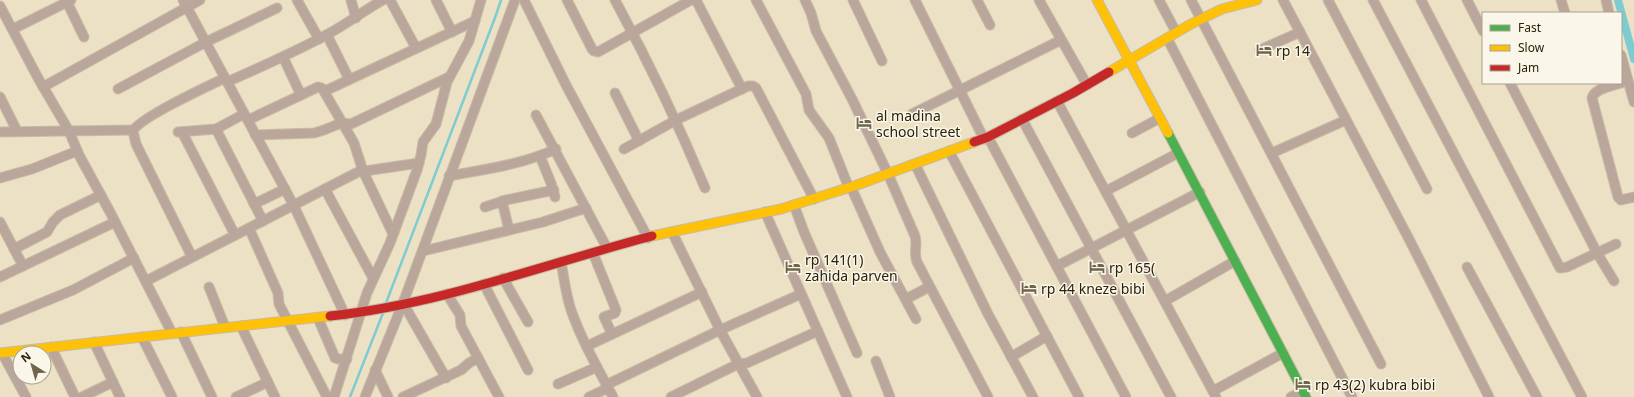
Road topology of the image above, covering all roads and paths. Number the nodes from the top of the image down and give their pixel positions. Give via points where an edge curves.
1 (200, 0) edge
2 (297, 0) edge
3 (351, 0) edge
4 (383, 0) edge
5 (390, 0) edge
6 (436, 0) edge
7 (481, 0) edge
8 (515, 0) edge
9 (524, 0) edge
10 (567, 0) edge
11 (615, 0) edge
12 (692, 0) edge
13 (696, 0) edge
14 (756, 0) edge
15 (805, 0) edge
16 (853, 0) edge
17 (915, 0) edge
18 (977, 0) edge
19 (1039, 0) edge
20 (1097, 0) edge
21 (1159, 0) edge
22 (1191, 0) edge
23 (1257, 0) edge
24 (1283, 0) edge
25 (1328, 0) edge
26 (1373, 0) edge
27 (1421, 0) edge
28 (1467, 0) edge
29 (1561, 0) edge
30 (1606, 0) edge
31 (69, 1) edge
32 (184, 3) edge
33 (0, 6) edge
34 (277, 8) dead end
35 (1564, 12) edge
36 (1610, 12) edge
37 (356, 18) junction
38 (1202, 19) junction
39 (475, 21) junction
40 (990, 25) dead end
41 (13, 29) junction
42 (1482, 29) edge
43 (452, 32) junction
44 (1176, 32) junction
45 (1300, 32) junction
46 (633, 34) junction
47 (327, 35) junction
48 (84, 37) dead end
49 (1167, 38) junction
50 (318, 39) junction
51 (1061, 40) junction
52 (206, 42) junction
53 (416, 48) junction
54 (1260, 50) dead end
55 (283, 57) junction
56 (1128, 60) junction
57 (882, 61) dead end
58 (1622, 68) edge
59 (449, 77) junction
60 (349, 79) junction
61 (226, 80) junction
62 (1623, 82) edge
63 (1511, 84) edge
64 (1617, 84) edge
65 (1087, 85) junction
66 (43, 87) junction
67 (118, 89) dead end
68 (742, 89) junction
69 (960, 91) junction
70 (324, 92) junction
71 (615, 93) dead end
72 (301, 95) junction
73 (0, 97) edge
74 (1057, 101) junction
75 (1634, 102) edge
76 (912, 114) dead end
77 (536, 115) dead end
78 (246, 117) junction
79 (1160, 118) junction
80 (1022, 119) junction
81 (676, 120) junction
82 (1346, 120) junction
83 (343, 123) junction
84 (216, 129) junction
85 (68, 130) junction
86 (133, 130) junction
87 (17, 131) junction
88 (0, 132) edge
89 (1132, 133) dead end
90 (255, 135) junction
91 (986, 138) junction
92 (639, 141) junction
93 (556, 149) junction
94 (624, 149) dead end
95 (77, 151) junction
96 (949, 152) junction
97 (1178, 153) junction
98 (1272, 153) junction
99 (540, 156) junction
100 (419, 163) junction
101 (915, 164) junction
102 (362, 171) junction
103 (888, 174) junction
104 (449, 176) junction
105 (0, 178) edge
106 (850, 187) junction
107 (705, 188) dead end
108 (325, 189) junction
109 (1427, 189) dead end
110 (285, 190) junction
111 (1106, 191) junction
112 (1200, 192) junction
113 (101, 195) junction
114 (1634, 197) edge
115 (814, 199) junction
116 (502, 201) junction
117 (254, 204) junction
118 (794, 205) junction
119 (294, 206) junction
120 (485, 207) dead end
121 (586, 208) junction
122 (765, 212) junction
123 (263, 221) junction
124 (0, 222) edge
125 (115, 222) junction
126 (249, 228) junction
127 (509, 230) junction
128 (1127, 230) junction
129 (672, 232) junction
130 (393, 234) junction
131 (235, 235) junction
132 (648, 238) junction
133 (1616, 244) dead end
134 (1091, 247) junction
135 (608, 248) junction
136 (14, 249) junction
137 (423, 251) junction
138 (593, 253) junction
139 (1597, 253) junction
140 (192, 257) junction
141 (134, 258) junction
142 (561, 262) junction
143 (1235, 262) junction
144 (23, 266) junction
145 (1057, 266) junction
146 (1467, 267) dead end
147 (0, 277) edge
148 (373, 278) junction
149 (503, 278) junction
150 (146, 281) junction
151 (1614, 281) dead end
152 (484, 284) junction
153 (209, 287) dead end
154 (929, 287) junction
155 (702, 292) junction
156 (447, 294) junction
157 (801, 294) junction
158 (906, 298) junction
159 (1165, 301) junction
160 (403, 303) junction
161 (363, 312) junction
162 (345, 315) junction
163 (318, 318) junction
164 (916, 319) dead end
165 (0, 320) edge
166 (289, 321) junction
167 (528, 322) dead end
168 (242, 326) junction
169 (225, 327) junction
170 (720, 330) junction
171 (818, 331) junction
172 (177, 333) junction
173 (612, 334) junction
174 (1047, 336) junction
175 (142, 337) junction
176 (94, 342) junction
177 (587, 346) junction
178 (52, 347) edge
179 (52, 349) edge
180 (12, 352) edge
181 (1, 353) edge
182 (857, 353) dead end
183 (1283, 353) junction
184 (1012, 357) junction
185 (478, 358) junction
186 (347, 359) junction
187 (876, 361) dead end
188 (738, 364) junction
189 (1381, 364) dead end
190 (597, 367) junction
191 (375, 370) junction
192 (528, 370) dead end
193 (446, 378) junction
194 (113, 382) junction
195 (268, 382) junction
196 (558, 384) dead end
197 (607, 386) junction
198 (1214, 394) edge
199 (1305, 394) edge
200 (26, 397) edge
201 (75, 397) edge
202 (82, 397) edge
203 (120, 397) edge
204 (172, 397) edge
205 (212, 397) edge
206 (236, 397) edge
207 (275, 397) edge
208 (327, 397) edge
209 (334, 397) edge
210 (365, 397) edge
211 (388, 397) edge
212 (403, 397) edge
213 (499, 397) edge
214 (589, 397) edge
215 (613, 397) edge
216 (671, 397) edge
217 (757, 397) edge
218 (847, 397) edge
219 (890, 397) edge
220 (988, 397) edge
221 (1033, 397) edge
222 (1079, 397) edge
223 (1126, 397) edge
224 (1171, 397) edge
225 (1291, 397) edge
226 (1352, 397) edge
227 (1489, 397) edge
228 (1537, 397) edge
229 (1582, 397) edge

1 - 32 street
2 - 50 street
3 - 37 street
4 - 37 street
5 - 53 street
6 - 43 street
7 - 39 street
8 - 104 street
9 - 132 street via 566,85
10 - 46 street via 596,52 601,52
11 - 46 street
12 - 46 street
13 - 68 street
14 - 106 street via 806,94 809,110 828,138
15 - 103 street via 816,31
16 - 57 street
17 - 69 street
18 - 40 street
19 - 51 street
20 - 56 street
21 - 44 street
22 - 38 street
23 - 38 street via 1222,9
24 - 45 street
25 - 109 street
26 - 229 street
27 - 139 street via 1560,268
28 - 42 street
29 - 35 street
30 - 36 street
31 - 41 street
31 - 48 street
32 - 52 street
32 - 66 street via 123,44
33 - 41 street
34 - 52 street
37 - 47 street
38 - 44 street
38 - 98 street
39 - 43 street
39 - 59 street via 466,49
41 - 66 street
43 - 53 street
44 - 49 street
45 - 54 street
45 - 82 street
46 - 81 street
47 - 50 street
47 - 60 street
49 - 56 street
49 - 226 street
50 - 55 street
51 - 65 street
51 - 69 street
52 - 61 street
52 - 67 street
53 - 60 street
55 - 61 street
55 - 72 street
56 - 65 street
56 - 79 street
58 - 62 street
59 - 83 street via 350,124
59 - 100 street via 436,124 423,142
60 - 70 street
61 - 78 street
61 - 86 street via 161,110
62 - 75 street
63 - 139 street
64 - 114 street via 1598,91 1592,98 1618,197 1621,200
65 - 74 street
66 - 85 street
68 - 81 street
68 - 115 street via 751,85 756,88
69 - 76 street
69 - 91 street
70 - 72 street via 318,87
70 - 83 street
71 - 92 street
72 - 78 street
73 - 87 street
74 - 80 street
74 - 111 street
77 - 93 street
78 - 84 street
78 - 90 street
79 - 89 street
79 - 97 street
80 - 91 street
80 - 134 street
81 - 92 street
81 - 107 street
82 - 98 street
82 - 227 street
83 - 90 street via 314,133
83 - 102 street via 354,143
84 - 117 street
84 - 131 street via 180,132
85 - 86 street
85 - 87 street
85 - 95 street
86 - 140 street via 136,144
87 - 88 street
90 - 110 street
91 - 96 street
91 - 145 street
92 - 94 street
93 - 99 street
93 - 121 street
95 - 105 street via 32,169
95 - 113 street
96 - 101 street
96 - 174 street
97 - 111 street
97 - 112 street
98 - 189 street
99 - 104 street via 509,165
99 - 116 street via 555,194
100 - 102 street
100 - 130 street
101 - 103 street
101 - 184 street via 988,314
102 - 108 street
102 - 130 street
103 - 106 street
103 - 154 street via 915,236 914,256
104 - 137 street
106 - 115 street
106 - 158 street via 880,252
108 - 119 street
108 - 148 street
110 - 117 street
110 - 119 street
111 - 128 street
112 - 128 street
112 - 143 street
113 - 125 street
113 - 136 street via 60,216 47,232
115 - 118 street
116 - 120 street
116 - 127 street
117 - 123 street
118 - 122 street
118 - 182 street
119 - 123 street
119 - 162 street
121 - 127 street
121 - 135 street
122 - 129 street
122 - 157 street
123 - 126 street
124 - 136 street
125 - 141 street
125 - 144 street
126 - 131 street
126 - 166 street
127 - 137 street
128 - 134 street
128 - 159 street
129 - 132 street
129 - 155 street
130 - 148 street
131 - 140 street
132 - 135 street
133 - 139 street
134 - 145 street
134 - 224 street
135 - 138 street
136 - 144 street
137 - 160 street
138 - 142 street
138 - 173 street via 616,310 615,313 604,317
139 - 151 street
140 - 150 street
141 - 150 street
141 - 165 street via 73,290
142 - 149 street
142 - 177 street via 571,309
143 - 159 street
143 - 183 street
144 - 147 street
145 - 223 street
146 - 228 street
148 - 161 street
149 - 152 street
149 - 167 street
150 - 172 street
152 - 156 street
152 - 192 street
153 - 169 street
154 - 158 street
154 - 220 street
155 - 170 street
155 - 173 street
156 - 160 street
156 - 185 street via 460,314 461,326
157 - 170 street
157 - 171 street
158 - 164 street
159 - 198 street
160 - 161 street
160 - 191 street
160 - 193 street
161 - 162 street
161 - 186 street
162 - 163 street
163 - 166 street
163 - 186 street via 335,358
166 - 168 street
166 - 208 street
168 - 169 street
168 - 195 street
169 - 172 street
170 - 188 street
170 - 197 street
171 - 188 street via 747,363
171 - 218 street
172 - 175 street
172 - 205 street
173 - 177 street
174 - 184 street
174 - 222 street
175 - 176 street
175 - 204 street
176 - 178 street
176 - 194 street
177 - 190 street
179 - 201 street
180 - 181 street
181 - 200 street
183 - 198 street
183 - 199 street
184 - 221 street
185 - 193 street
185 - 213 street
186 - 209 street
187 - 219 street
188 - 216 street
188 - 217 street
190 - 196 street
190 - 197 street
191 - 210 street
191 - 211 street
193 - 212 street
194 - 202 street
194 - 203 street
195 - 206 street
195 - 207 street
197 - 214 street
197 - 215 street
199 - 225 street

